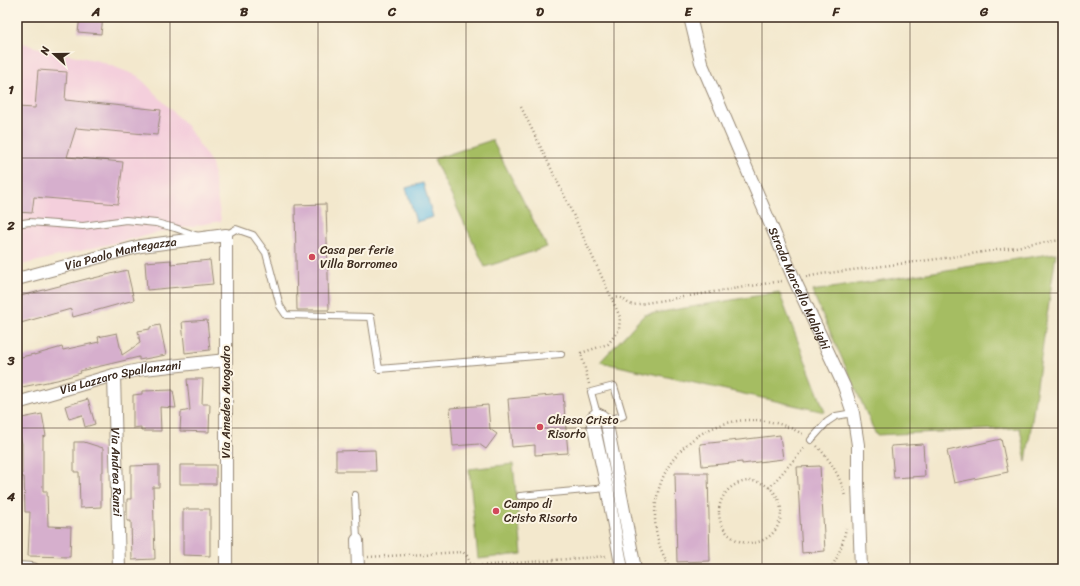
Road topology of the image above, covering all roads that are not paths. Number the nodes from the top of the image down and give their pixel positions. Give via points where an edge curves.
1 (690, 17) edge
2 (17, 224) edge
3 (226, 235) junction
4 (203, 238) junction
5 (17, 279) edge
6 (561, 354) dead end
7 (226, 360) junction
8 (114, 375) junction
9 (17, 403) edge
10 (853, 413) junction
11 (598, 419) junction
12 (811, 440) road end
13 (607, 488) junction
14 (355, 495) dead end
15 (520, 496) dead end
16 (357, 540) joint
17 (358, 563) edge
18 (17, 568) edge
19 (33, 569) edge
20 (119, 569) edge
21 (226, 569) edge
22 (622, 569) edge
23 (635, 569) edge
24 (861, 569) edge

1 - 10 street, Strada Marcello Malpighi via 701,62 794,279 844,386
2 - 4 lane via 29,222 83,226 126,220 156,223
3 - 4 street, Via Paolo Mantegazza
3 - 6 lane via 236,229 253,235 266,253 280,306 286,315 371,318 379,369
3 - 7 street, Via Amedeo Avogadro
4 - 5 street, Via Paolo Mantegazza via 141,246
7 - 8 street, Via Lazzaro Spallanzani
7 - 21 street, Via Amedeo Avogadro
8 - 9 street, Via Lazzaro Spallanzani
8 - 20 street, Via Andrea Ranzi
10 - 12 lane via 836,416
10 - 24 street, Strada Marcello Malpighi via 858,445
11 - 11 lane via 591,392 614,386 623,416
11 - 13 street
11 - 23 street via 619,485
13 - 15 lane
13 - 22 street
14 - 16 lane
16 - 17 street
18 - 19 street

